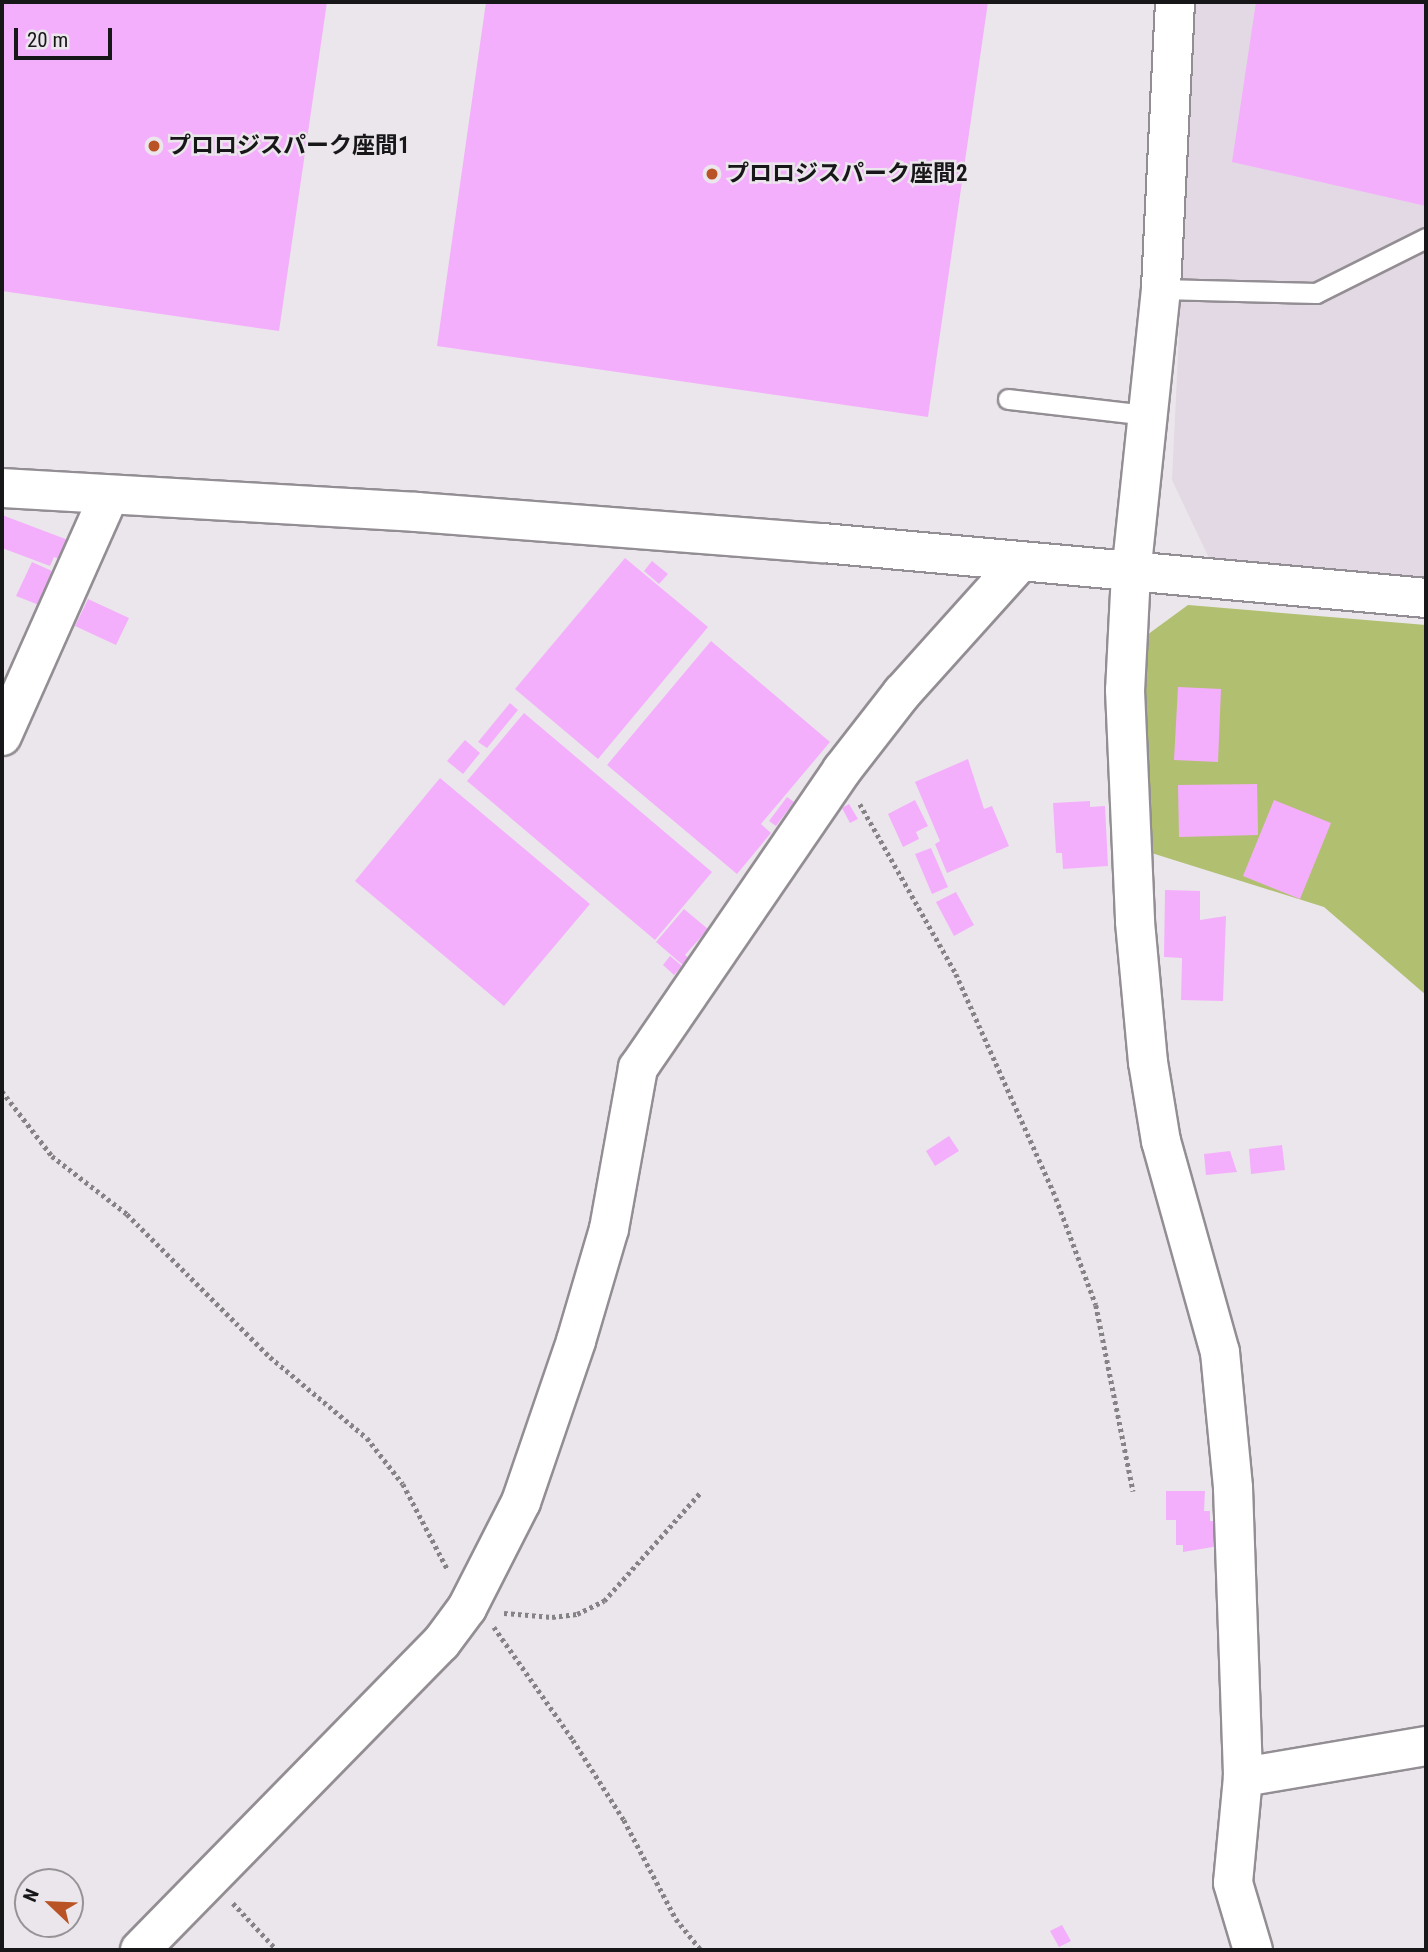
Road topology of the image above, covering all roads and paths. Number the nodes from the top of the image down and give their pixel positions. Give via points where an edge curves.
1 (1175, 2) edge
2 (1426, 238) edge
3 (1161, 289) junction
4 (1009, 399) dead end
5 (1147, 415) junction
6 (2, 488) edge
7 (109, 496) junction
8 (1019, 564) junction
9 (1131, 573) junction
10 (1426, 598) edge
11 (2, 736) edge
12 (842, 770) junction
13 (2, 1091) edge
14 (1133, 1491) dead end
15 (700, 1493) dead end
16 (475, 1609) junction
17 (1426, 1746) edge
18 (1242, 1777) junction
19 (210, 1880) junction
20 (140, 1950) edge
21 (277, 1950) edge
22 (701, 1950) edge
23 (1253, 1950) edge

1 - 3 street
2 - 3 lane via 1316,293
3 - 5 street
4 - 5 lane
5 - 9 street
6 - 7 street
7 - 8 street via 430,513 823,543
7 - 11 street
8 - 9 street
8 - 12 street via 902,693
9 - 10 street
9 - 18 street via 1125,690 1140,1000 1161,1141 1220,1352 1233,1488
12 - 14 path via 956,974 1056,1199 1096,1305
12 - 16 street via 638,1068 609,1229 576,1341 521,1502
13 - 16 path via 52,1156 127,1214 270,1357 367,1438 403,1484
15 - 16 path via 604,1601 577,1614 552,1617
16 - 19 street
16 - 22 path via 573,1740 624,1820 676,1919
17 - 18 street
18 - 23 street via 1233,1883
19 - 20 street
19 - 21 path

